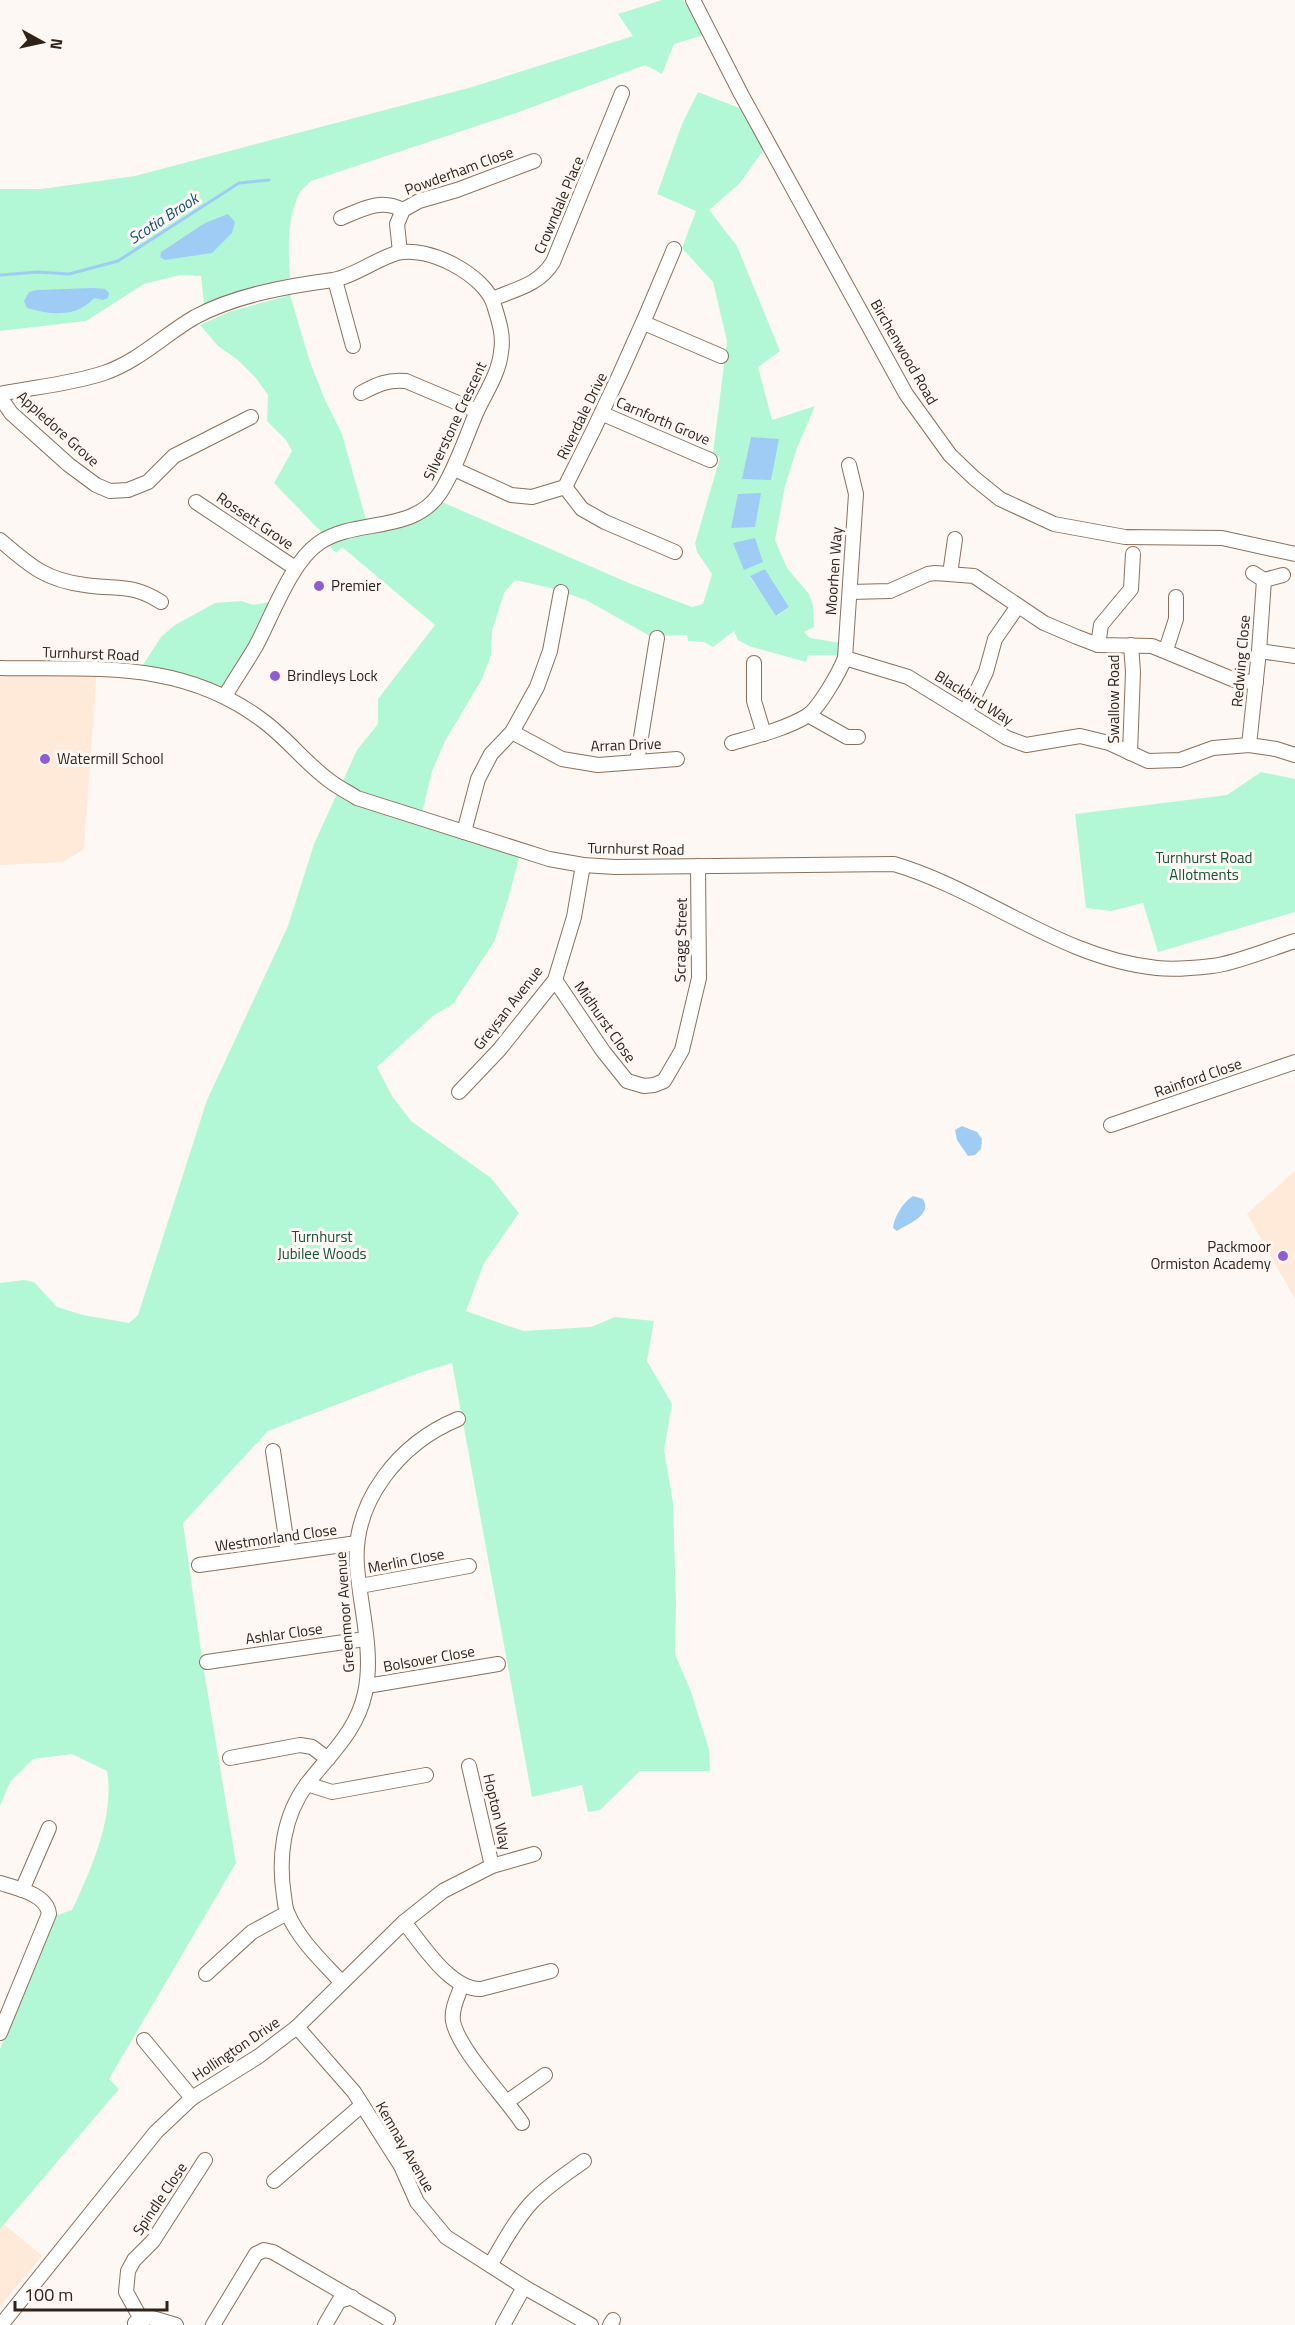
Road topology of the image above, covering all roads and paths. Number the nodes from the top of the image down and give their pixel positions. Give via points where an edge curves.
1 (693, 0) edge
2 (622, 93) dead end
3 (534, 161) dead end
4 (403, 210) junction
5 (341, 218) dead end
6 (674, 249) dead end
7 (400, 252) junction
8 (335, 280) junction
9 (492, 299) junction
10 (644, 323) junction
11 (353, 346) dead end
12 (721, 356) dead end
13 (361, 393) dead end
14 (0, 395) edge
15 (477, 411) junction
16 (603, 414) junction
17 (251, 417) dead end
18 (710, 460) dead end
19 (849, 465) dead end
20 (454, 469) junction
21 (565, 487) junction
22 (196, 502) dead end
23 (956, 537) dead end
24 (0, 540) edge
25 (675, 552) dead end
26 (1133, 554) dead end
27 (1295, 554) edge
28 (295, 568) junction
29 (950, 574) junction
30 (1283, 575) dead end
31 (561, 591) dead end
32 (850, 592) junction
33 (1176, 597) dead end
34 (162, 602) dead end
35 (1018, 606) junction
36 (657, 638) dead end
37 (1098, 645) junction
38 (1131, 645) junction
39 (1166, 650) junction
40 (1259, 651) junction
41 (1295, 656) edge
42 (845, 658) junction
43 (754, 663) dead end
44 (0, 668) edge
45 (1256, 682) junction
46 (225, 696) junction
47 (965, 711) junction
48 (808, 715) junction
49 (512, 732) junction
50 (764, 734) junction
51 (850, 741) dead end
52 (732, 743) dead end
53 (1249, 745) junction
54 (1130, 753) junction
55 (1295, 755) edge
56 (676, 759) dead end
57 (637, 762) junction
58 (464, 832) junction
59 (583, 865) junction
60 (698, 866) junction
61 (1295, 941) edge
62 (555, 980) junction
63 (1295, 1062) edge
64 (664, 1081) joint
65 (459, 1092) dead end
66 (1111, 1125) dead end
67 (458, 1419) dead end
68 (273, 1451) dead end
69 (357, 1543) junction
70 (288, 1552) junction
71 (461, 1563) dead end
72 (199, 1565) dead end
73 (360, 1586) junction
74 (365, 1639) junction
75 (207, 1662) dead end
76 (498, 1664) dead end
77 (367, 1686) junction
78 (230, 1758) dead end
79 (327, 1759) junction
80 (469, 1766) dead end
81 (426, 1775) dead end
82 (307, 1784) junction
83 (49, 1828) dead end
84 (534, 1854) dead end
85 (492, 1866) junction
86 (0, 1883) edge
87 (22, 1890) junction
88 (287, 1913) junction
89 (404, 1922) junction
90 (544, 1969) dead end
91 (206, 1974) dead end
92 (341, 1982) junction
93 (462, 1985) junction
94 (297, 2027) junction
95 (0, 2033) edge
96 (144, 2040) dead end
97 (548, 2071) dead end
98 (192, 2098) junction
99 (508, 2102) junction
100 (362, 2105) junction
101 (522, 2123) dead end
102 (206, 2160) dead end
103 (584, 2161) dead end
104 (277, 2173) dead end
105 (490, 2265) junction
106 (524, 2287) junction
107 (352, 2297) junction
108 (388, 2319) dead end
109 (137, 2322) edge
110 (1, 2325) edge
111 (176, 2325) edge
112 (213, 2325) edge
113 (325, 2325) edge
114 (503, 2325) edge
115 (591, 2325) edge

1 - 27 street, Birchenwood Road via 906,393 950,455 974,478 1000,499 1054,524 1125,537 1222,538
2 - 9 street, Crowndale Place via 546,274
3 - 4 street, Powderham Close
4 - 5 street via 393,205 373,205
4 - 7 street, Powderham Close via 397,224
6 - 10 street, Riverdale Drive
7 - 8 street
7 - 9 street, Silverstone Crescent via 449,262 477,280
8 - 11 street
8 - 14 street via 256,296 195,317 142,355 106,372
9 - 15 street, Silverstone Crescent via 502,334 502,350 499,366
10 - 12 street
10 - 16 street, Riverdale Drive
13 - 15 street via 382,382 406,381
14 - 17 street, Appledore Grove via 11,413 69,465 110,491 128,490 148,482 174,456
15 - 20 street, Silverstone Crescent
16 - 18 street, Carnforth Grove
16 - 21 street, Riverdale Drive
19 - 32 street, Moorhen Way via 860,484 856,494
20 - 21 street via 511,495 532,496
20 - 28 street, Silverstone Crescent via 438,496 422,511 395,522 329,537 310,550
21 - 25 street via 582,509
22 - 28 street, Rossett Grove
23 - 29 street
24 - 34 street via 51,578 86,586 129,587 144,599
26 - 37 street via 1131,589 1101,625
28 - 46 street, Silverstone Crescent
29 - 32 street via 928,574 890,591
29 - 35 street via 974,576
30 - 40 street, Redwing Close via 1258,577
31 - 49 street via 550,651 537,687
32 - 42 street, Moorhen Way
33 - 39 street via 1176,619
35 - 37 street via 1044,623
35 - 47 street via 995,639 986,672
36 - 57 street
37 - 38 street
38 - 39 street
38 - 54 street, Swallow Road
39 - 45 street via 1230,679
40 - 41 street
40 - 45 street, Redwing Close
42 - 47 street, Blackbird Way via 908,677
42 - 48 street via 839,674
43 - 50 street via 754,701
44 - 46 street, Turnhurst Road via 132,670 176,679
45 - 53 street, Redwing Close
46 - 58 street, Turnhurst Road via 263,721 330,781 357,798
47 - 54 street, Blackbird Way via 1007,738 1026,745 1080,736
48 - 50 street
48 - 51 street
49 - 57 street, Arran Drive via 562,759 598,765
49 - 58 street via 491,754 478,779
50 - 52 street
53 - 54 street, Blackbird Way via 1213,748 1171,761 1148,761
53 - 55 street, Blackbird Way
56 - 57 street, Arran Drive
58 - 59 street, Turnhurst Road via 549,859
59 - 60 street, Turnhurst Road
59 - 62 street, Greysan Avenue via 574,917
60 - 61 street, Turnhurst Road via 894,864 925,873 1061,941 1104,957 1158,969 1215,966
60 - 64 street, Scragg Street via 699,978 682,1050
62 - 64 street, Midhurst Close via 627,1081 644,1086
62 - 65 street, Greysan Avenue via 499,1050
63 - 66 street, Rainford Close
67 - 69 street, Greenmoor Avenue via 422,1438 386,1474 364,1514
68 - 70 street via 281,1466
69 - 70 street, Westmorland Close
69 - 73 street, Greenmoor Avenue
70 - 72 street, Westmorland Close
71 - 73 street, Merlin Close
73 - 74 street, Greenmoor Avenue
74 - 75 street, Ashlar Close
74 - 77 street, Greenmoor Avenue
76 - 77 street, Bolsover Close
77 - 79 street, Greenmoor Avenue via 357,1721
78 - 79 street via 250,1760 300,1745 312,1747
79 - 82 street, Greenmoor Avenue
80 - 85 street, Hopton Way
81 - 82 street via 409,1783 332,1792
82 - 88 street, Greenmoor Avenue via 290,1815 284,1838 280,1874
83 - 87 street
84 - 85 street, Hollington Drive
85 - 89 street, Hollington Drive via 443,1891
86 - 87 street
87 - 95 street via 45,1903 49,1914
88 - 91 street via 252,1932
88 - 92 street, Greenmoor Avenue
89 - 92 street, Hollington Drive
89 - 93 street via 447,1974
90 - 93 street via 481,1989 470,1990
92 - 94 street, Hollington Drive
93 - 99 street via 454,2006 457,2034
94 - 98 street, Hollington Drive
94 - 100 street, Kemnay Avenue
96 - 98 street
97 - 99 street
98 - 110 street, Hollington Drive via 156,2132
99 - 101 street
100 - 104 street
100 - 105 street, Kemnay Avenue via 401,2166 417,2202 446,2236
102 - 109 street, Spindle Close via 153,2241 128,2271 126,2292
103 - 105 street via 575,2176 531,2202
105 - 106 street, Kemnay Avenue
106 - 114 street
106 - 115 street, Kemnay Avenue
107 - 108 street
107 - 112 street via 264,2250 256,2254
107 - 113 street via 339,2301
109 - 111 street via 149,2317

